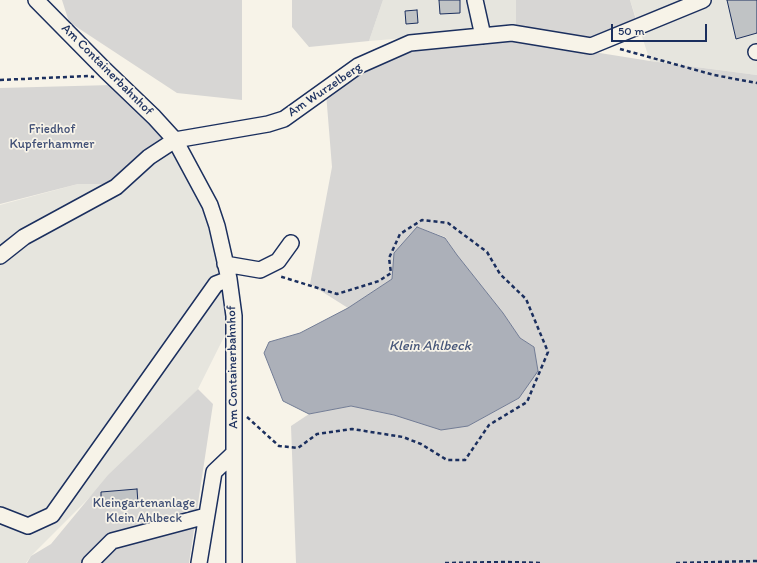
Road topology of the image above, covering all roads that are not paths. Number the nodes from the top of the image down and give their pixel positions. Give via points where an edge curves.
1 (36, 0) edge
2 (475, 0) edge
3 (703, 0) edge
4 (483, 36) junction
5 (175, 140) junction
6 (291, 243) dead end
7 (0, 256) edge
8 (225, 264) junction
9 (228, 279) junction
10 (234, 453) junction
11 (0, 515) edge
12 (206, 516) junction
13 (90, 563) edge
14 (199, 563) edge
15 (234, 563) edge

1 - 5 street, Am Containerbahnhof
2 - 4 street
3 - 4 street, Am Wurzelberg via 592,46 512,33
4 - 5 street, Am Wurzelberg via 410,43 358,66 284,119
5 - 7 street via 149,157 116,187 24,237
5 - 8 street, Am Containerbahnhof via 210,205
6 - 8 street via 278,261 260,270
8 - 9 street, Am Containerbahnhof
9 - 10 street, Am Containerbahnhof via 234,316
9 - 11 street via 216,284 52,515 28,526
10 - 12 street via 214,472
10 - 15 street, Am Containerbahnhof
12 - 13 street via 112,541
12 - 14 street

